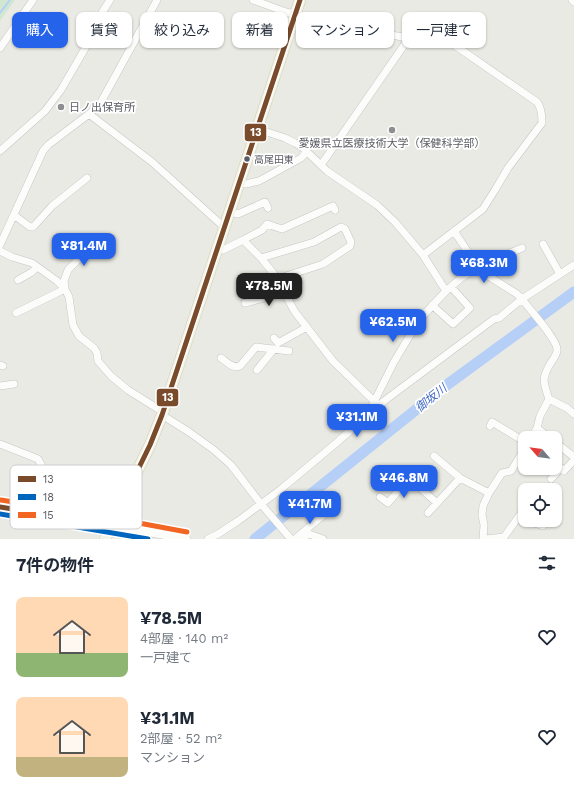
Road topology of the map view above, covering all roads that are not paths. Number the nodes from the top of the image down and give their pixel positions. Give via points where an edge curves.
1 (33, 0) edge
2 (110, 0) edge
3 (157, 0) edge
4 (253, 0) edge
5 (300, 0) edge
6 (572, 0) edge
7 (574, 2) edge
8 (295, 14) junction
9 (402, 37) edge
10 (0, 48) edge
11 (402, 48) edge
12 (459, 48) edge
13 (89, 114) junction
14 (258, 129) junction
15 (0, 151) edge
16 (307, 152) junction
17 (321, 165) junction
18 (87, 178) dead end
19 (240, 183) junction
20 (268, 208) dead end
21 (335, 210) dead end
22 (230, 212) junction
23 (14, 215) junction
24 (225, 228) junction
25 (454, 232) junction
26 (243, 240) junction
27 (95, 242) dead end
28 (543, 244) dead end
29 (0, 245) edge
30 (522, 248) dead end
31 (218, 249) junction
32 (0, 251) edge
33 (423, 255) junction
34 (261, 258) junction
35 (574, 265) edge
36 (37, 267) junction
37 (478, 267) junction
38 (560, 274) junction
39 (277, 279) junction
40 (18, 280) dead end
41 (281, 287) junction
42 (64, 289) junction
43 (449, 289) junction
44 (523, 300) junction
45 (245, 303) dead end
46 (432, 305) junction
47 (16, 312) dead end
48 (307, 327) junction
49 (276, 345) junction
50 (289, 351) dead end
51 (221, 358) dead end
52 (258, 370) dead end
53 (14, 384) dead end
54 (0, 386) edge
55 (549, 399) junction
56 (374, 401) junction
57 (163, 414) junction
58 (574, 414) edge
59 (368, 415) junction
60 (490, 426) dead end
61 (537, 428) junction
62 (535, 431) edge
63 (541, 431) edge
64 (518, 438) edge
65 (0, 444) edge
66 (562, 448) edge
67 (434, 456) dead end
68 (574, 457) edge
69 (518, 460) edge
70 (574, 460) edge
71 (41, 465) edge
72 (140, 465) edge
73 (460, 478) junction
74 (551, 479) dead end
75 (488, 494) junction
76 (380, 497) dead end
77 (437, 503) junction
78 (263, 506) junction
79 (0, 507) edge
80 (10, 509) edge
81 (327, 512) dead end
82 (428, 512) dead end
83 (518, 524) edge
84 (110, 529) edge
85 (132, 529) edge
86 (106, 539) edge
87 (186, 539) edge
88 (208, 539) edge
89 (292, 539) edge
90 (301, 539) edge
91 (323, 539) edge
92 (482, 539) edge
93 (486, 539) edge

1 - 10 street
2 - 15 street via 61,90 45,111
3 - 13 street via 100,104
4 - 8 street
5 - 8 main road
6 - 7 street
8 - 9 street via 349,28
8 - 14 main road
11 - 17 street
12 - 25 street via 537,102 542,123 508,168 483,209
13 - 23 street via 42,151
13 - 24 street via 152,162
14 - 16 street via 285,138
14 - 19 main road
16 - 17 street
16 - 19 street via 301,158 259,181
17 - 33 street via 377,206 395,222
18 - 23 street via 52,206 32,228
19 - 22 main road
20 - 22 street via 265,202 238,214
21 - 26 street via 333,206 282,229 267,224 262,230
22 - 24 main road
23 - 29 street
24 - 31 main road
25 - 33 street
25 - 37 street
26 - 31 street via 223,250
26 - 34 street
27 - 42 street via 68,270
28 - 38 street
30 - 37 street via 491,259
31 - 57 main road
32 - 36 street
33 - 43 street
34 - 39 street
34 - 39 street via 314,242 338,228 345,229 351,242 350,246 323,264
35 - 38 street
36 - 40 street
36 - 42 street
37 - 43 street
37 - 44 street
38 - 44 street
39 - 41 street
41 - 45 street via 267,298
41 - 48 street
42 - 47 street
42 - 57 street via 69,298 72,325 79,336 94,348 98,361 128,390
43 - 46 street
43 - 46 street via 470,308 453,324
44 - 55 street via 557,346 556,356 544,376
44 - 59 street via 494,319
46 - 56 street via 411,332
48 - 49 street
48 - 56 street via 333,361
49 - 50 street
49 - 51 street via 256,347 237,368
49 - 52 street
53 - 54 street
55 - 58 street
55 - 61 street
56 - 59 street
57 - 72 main road
57 - 78 street via 231,465
59 - 78 street
60 - 64 street via 492,422
61 - 62 street
61 - 63 street
65 - 71 street via 38,459
66 - 68 street
67 - 73 street
69 - 75 street via 511,471 502,473
70 - 74 street via 564,471 561,468
73 - 75 street
73 - 77 street
75 - 92 street via 483,506
76 - 77 street via 388,503 409,478
77 - 82 street
78 - 88 street
78 - 89 street
79 - 80 main road
81 - 89 street
83 - 93 street via 504,537
84 - 86 main road
85 - 87 street
90 - 91 street via 308,534

